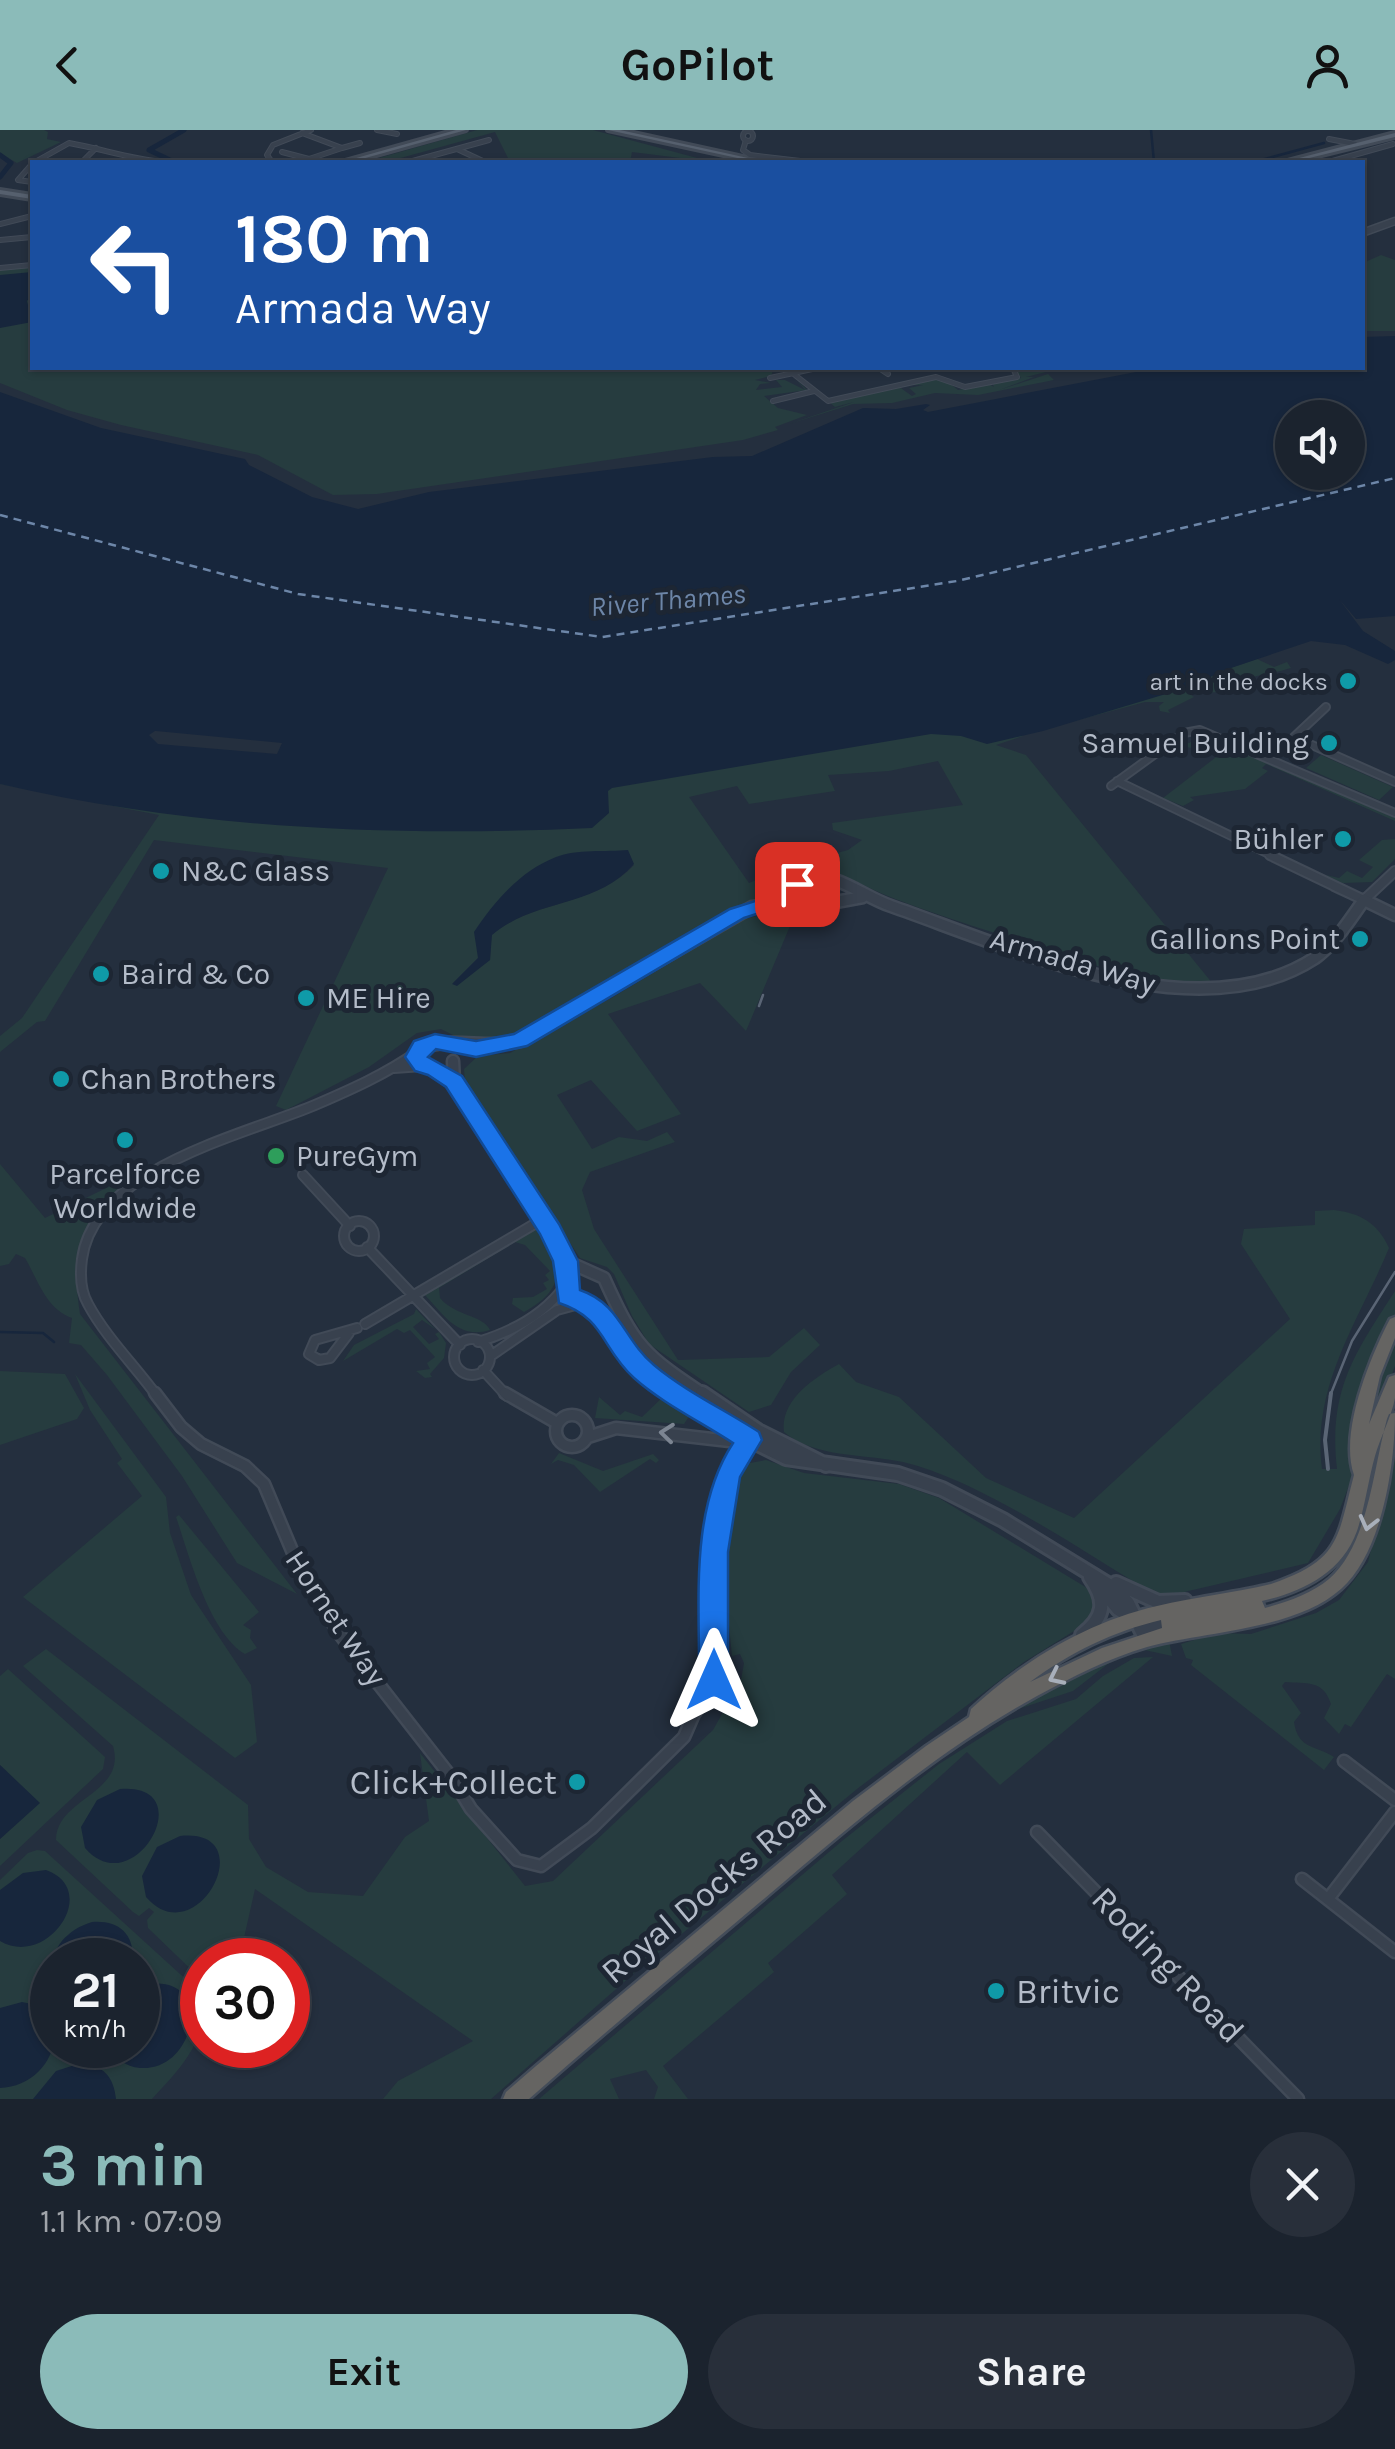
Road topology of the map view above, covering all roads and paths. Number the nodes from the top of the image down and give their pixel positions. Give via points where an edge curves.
1 (311, 130) edge
2 (377, 130) edge
3 (463, 130) edge
4 (473, 130) edge
5 (600, 130) edge
6 (610, 130) edge
7 (749, 130) edge
8 (302, 133) junction
9 (382, 139) dead end
10 (488, 140) dead end
11 (1394, 140) edge
12 (360, 143) dead end
13 (97, 148) junction
14 (342, 148) junction
15 (457, 149) junction
16 (282, 152) dead end
17 (39, 160) edge
18 (84, 160) edge
19 (122, 160) edge
20 (271, 160) edge
21 (352, 160) edge
22 (362, 160) edge
23 (416, 160) edge
24 (476, 160) edge
25 (733, 160) edge
26 (753, 160) edge
27 (792, 160) edge
28 (1294, 160) edge
29 (1308, 160) edge
30 (1335, 160) edge
31 (30, 167) edge
32 (30, 182) edge
33 (0, 194) edge
34 (30, 198) edge
35 (30, 216) edge
36 (1395, 221) edge
37 (0, 224) edge
38 (1365, 232) edge
39 (30, 237) edge
40 (0, 240) edge
41 (30, 265) edge
42 (0, 268) edge
43 (788, 370) edge
44 (806, 370) edge
45 (882, 370) edge
46 (1014, 370) edge
47 (792, 373) junction
48 (888, 374) dead end
49 (770, 378) dead end
50 (814, 391) junction
51 (773, 401) dead end
52 (1326, 707) dead end
53 (1395, 782) edge
54 (1395, 813) edge
55 (1395, 871) edge
56 (841, 889) junction
57 (796, 890) junction
58 (778, 900) junction
59 (805, 900) junction
60 (1364, 900) junction
61 (1395, 915) edge
62 (450, 1045) junction
63 (476, 1049) junction
64 (417, 1052) junction
65 (454, 1059) junction
66 (429, 1067) junction
67 (394, 1068) junction
68 (454, 1082) junction
69 (303, 1176) dead end
70 (543, 1219) junction
71 (350, 1226) junction
72 (367, 1247) junction
73 (566, 1261) junction
74 (588, 1271) junction
75 (606, 1283) junction
76 (566, 1284) junction
77 (414, 1296) junction
78 (586, 1303) junction
79 (1394, 1325) edge
80 (357, 1328) junction
81 (478, 1342) junction
82 (460, 1345) junction
83 (492, 1355) junction
84 (483, 1370) junction
85 (1395, 1380) edge
86 (1395, 1419) edge
87 (557, 1424) junction
88 (588, 1436) junction
89 (751, 1438) junction
90 (1359, 1484) junction
91 (1083, 1568) junction
92 (1100, 1589) junction
93 (1226, 1598) junction
94 (1303, 1603) junction
95 (1134, 1620) junction
96 (1168, 1623) joint
97 (1146, 1640) junction
98 (1062, 1650) junction
99 (962, 1730) junction
100 (1344, 1761) dead end
101 (1395, 1800) edge
102 (1395, 1812) edge
103 (1038, 1832) dead end
104 (1302, 1878) dead end
105 (1328, 1898) junction
106 (1395, 1952) edge
107 (642, 1989) joint
108 (513, 2099) edge
109 (1298, 2099) edge

1 - 8 street
2 - 9 street via 394,135
3 - 21 main road
4 - 22 main road
5 - 25 main road
6 - 26 main road
7 - 27 street via 754,133 743,150 750,155
8 - 14 street
8 - 20 street via 272,145
10 - 15 street
11 - 28 main road
11 - 29 main road
11 - 30 street
12 - 14 street
13 - 17 street via 67,143
13 - 18 street
13 - 19 street
14 - 16 street via 309,159
15 - 23 street
15 - 24 street
31 - 32 street via 18,179
33 - 34 main road
35 - 37 street
36 - 38 street
39 - 40 street
41 - 42 street
43 - 47 street
44 - 47 street
45 - 48 street
46 - 50 street via 1016,378 965,387 936,377 833,401
47 - 49 street
47 - 50 street
50 - 51 street
52 - 53 street via 1294,737
54 - 60 street via 1204,730 1184,733 1114,784
55 - 60 street
56 - 57 street, Armada Way via 829,876 814,874
56 - 59 street, Armada Way via 825,904
56 - 60 street, Armada Way via 1136,984 1204,990 1300,967 1325,949
57 - 58 street, Armada Way
57 - 59 street
58 - 59 street, Armada Way
58 - 63 street, Armada Way via 737,914 526,1038
60 - 61 street
62 - 63 street, Armada Way
62 - 64 street, Armada Way via 430,1043
62 - 65 street
63 - 65 street, Armada Way
64 - 66 street
64 - 67 street, Hornet Way
65 - 66 street, Armada Way
65 - 68 street
66 - 67 street, Hornet Way
66 - 68 street
67 - 89 street, Hornet Way via 302,1111 217,1140 127,1188 87,1236 80,1277 87,1304 181,1427 264,1484 290,1553 341,1636 517,1860 541,1866 569,1848 684,1737 707,1700 716,1665 711,1606 726,1475
68 - 70 street
69 - 71 street
70 - 73 street
70 - 77 street
71 - 72 street via 344,1244
71 - 72 street via 373,1227 376,1238
72 - 77 street
73 - 74 street
73 - 76 street
74 - 75 street
74 - 76 street
75 - 78 street via 604,1293
75 - 89 street via 648,1357
76 - 78 street via 572,1300
76 - 81 street via 552,1304
77 - 80 street
77 - 82 street
78 - 83 street via 557,1310
78 - 89 street via 604,1315 636,1364
79 - 90 highway via 1364,1406
80 - 80 street via 330,1358 309,1354 320,1338
81 - 82 street
81 - 83 street
82 - 84 street via 455,1367
83 - 84 street
84 - 87 street via 509,1398
85 - 90 highway, Royal Docks Road
86 -> 94 highway, Royal Docks Road via 1356,1558 1333,1586
87 - 88 street via 580,1417 588,1423
87 - 88 street via 562,1443 578,1444
89 -> 88 street via 616,1428
89 - 91 street via 800,1462 894,1473 940,1487
90 - 93 highway, Royal Docks Road via 1350,1528 1325,1567 1290,1588
91 - 92 street
91 - 93 street via 1158,1602
91 - 95 street via 1120,1593
92 - 95 street
92 - 98 street via 1102,1618
93 - 95 highway, Royal Docks Road
94 - 96 highway
94 - 97 highway, Royal Docks Road
95 - 96 street via 1147,1628
95 - 97 street
95 - 98 highway, Royal Docks Road
97 -> 99 highway, Royal Docks Road via 1047,1681
98 - 99 highway, Royal Docks Road via 1004,1688
99 - 107 highway, Royal Docks Road via 831,1829
100 - 101 street
102 - 105 street
103 - 109 street, Roding Road
104 - 105 street
105 - 106 street
107 - 108 highway, Royal Docks Road

